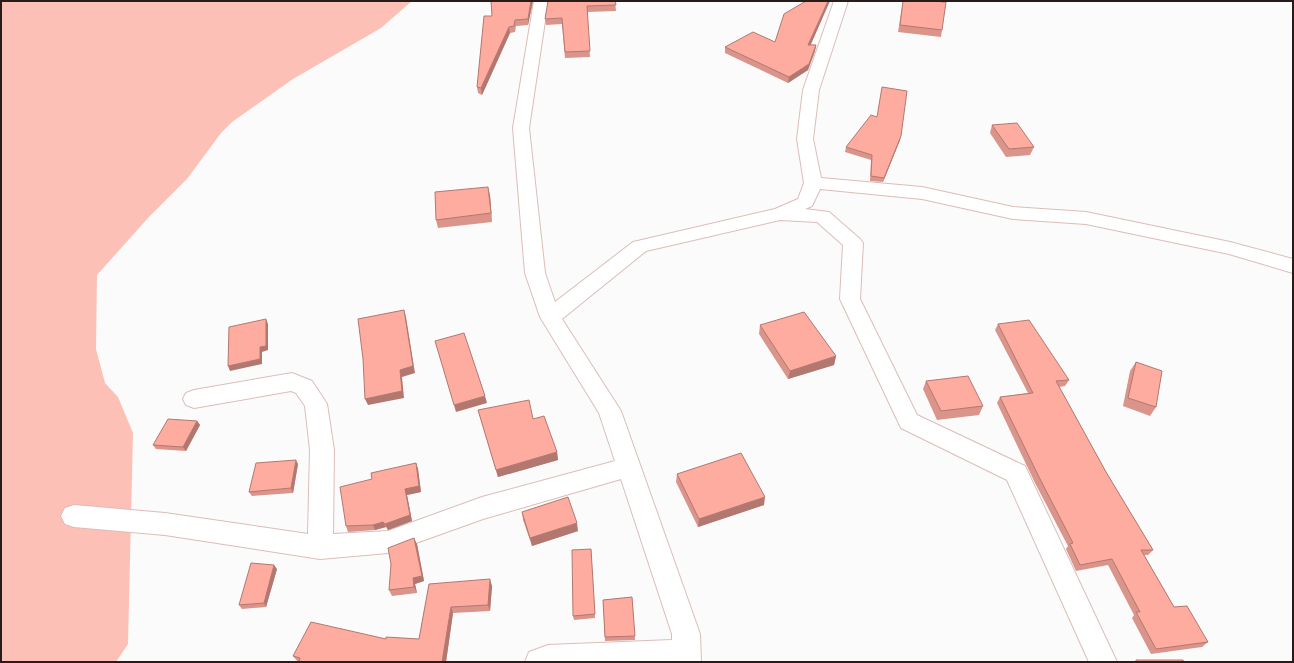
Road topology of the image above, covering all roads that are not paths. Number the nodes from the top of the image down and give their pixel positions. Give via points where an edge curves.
1 (541, 1) edge
2 (841, 1) edge
3 (813, 183) junction
4 (780, 214) junction
5 (1293, 266) edge
6 (550, 317) junction
7 (194, 399) dead end
8 (629, 467) junction
9 (74, 516) dead end
10 (320, 547) junction
11 (686, 657) edge
12 (539, 662) edge
13 (1103, 662) edge

1 - 6 street via 521,128 535,273
2 - 3 street via 811,90 805,139
3 - 4 street via 806,202
3 - 5 street via 922,193 1013,213 1086,218 1230,248
4 - 6 street via 640,246
4 - 13 street via 822,216 853,243 850,299 909,421 1016,472
6 - 8 street via 610,411
7 - 10 street via 292,382 304,387 316,404 322,450
8 - 10 street via 482,508 388,542
8 - 11 street via 686,634
9 - 10 street via 165,524
11 - 12 street via 548,659

